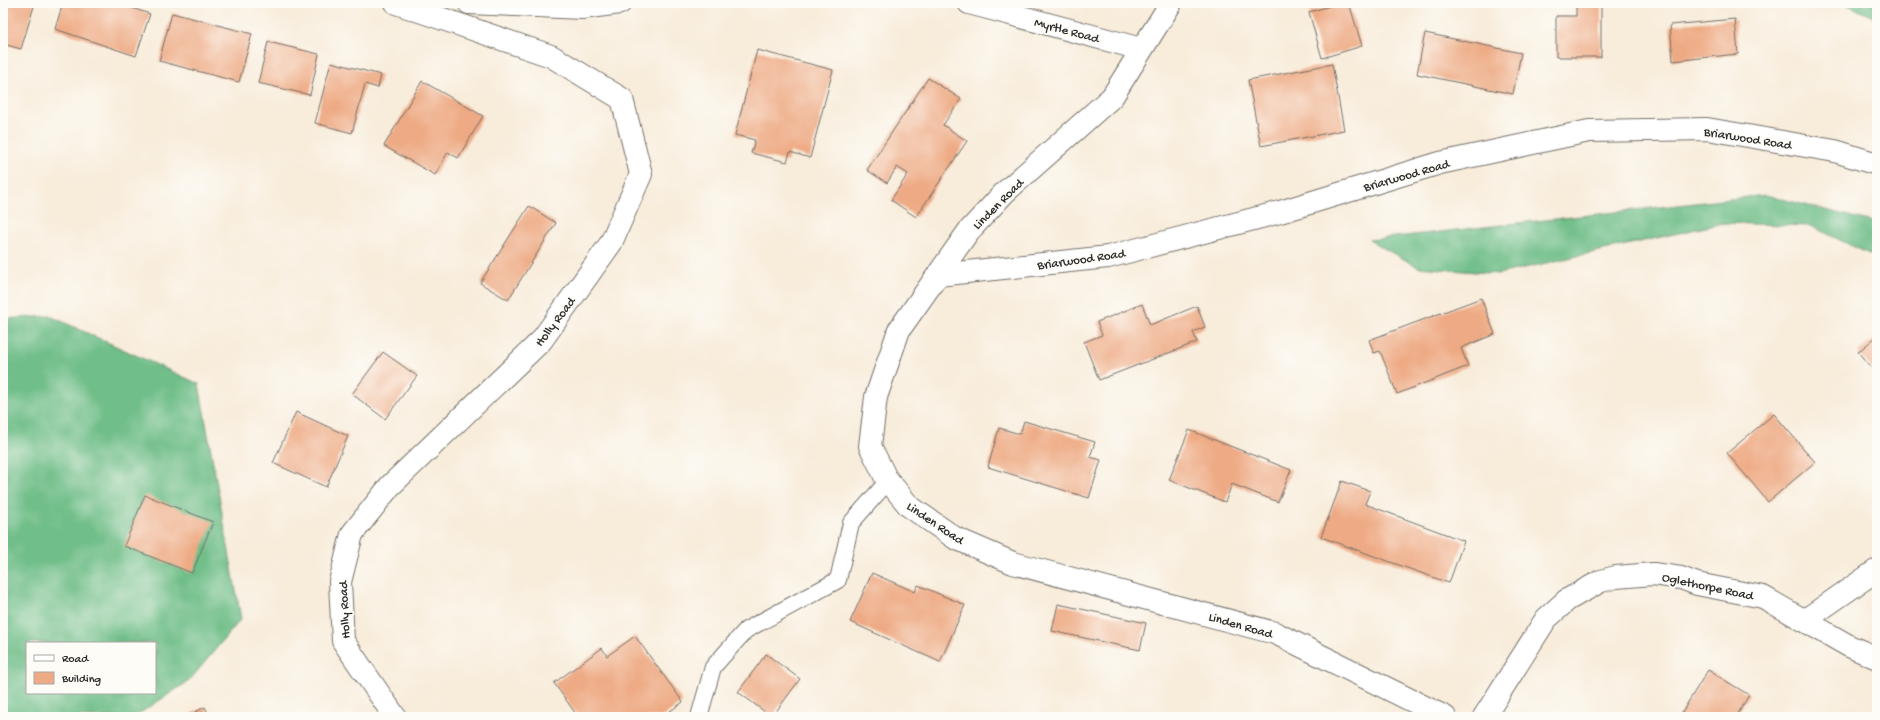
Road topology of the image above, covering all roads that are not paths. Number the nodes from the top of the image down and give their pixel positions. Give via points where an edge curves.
1 (396, 3) edge
2 (469, 3) edge
3 (620, 3) edge
4 (969, 3) edge
5 (1171, 3) edge
6 (1141, 49) junction
7 (1877, 164) edge
8 (938, 275) junction
9 (888, 481) junction
10 (1877, 570) edge
11 (1801, 619) junction
12 (1877, 658) edge
13 (395, 717) edge
14 (699, 717) edge
15 (1444, 717) edge
16 (1484, 717) edge

1 - 13 street, Holly Road via 551,56 622,99 641,174 611,243 541,341 390,486 352,534 340,582 343,641
2 - 3 street via 582,8
4 - 6 street, Myrtle Road
5 - 6 street, Linden Road
6 - 8 street, Linden Road via 1112,98 1004,193 968,232
7 - 8 street, Briarwood Road via 1835,151 1707,129 1589,131 1440,163 1280,212 1108,257
8 - 9 street, Linden Road via 899,330 876,397 870,446
9 - 14 lane via 851,523 838,580 746,630 713,667
9 - 15 street, Linden Road via 909,506 955,538 1013,563 1275,633
10 - 11 street via 1808,618
11 - 12 street, Oglethorpe Road via 1849,646
11 - 16 street, Oglethorpe Road via 1763,597 1697,584 1681,578 1653,574 1601,581 1567,600 1546,619

